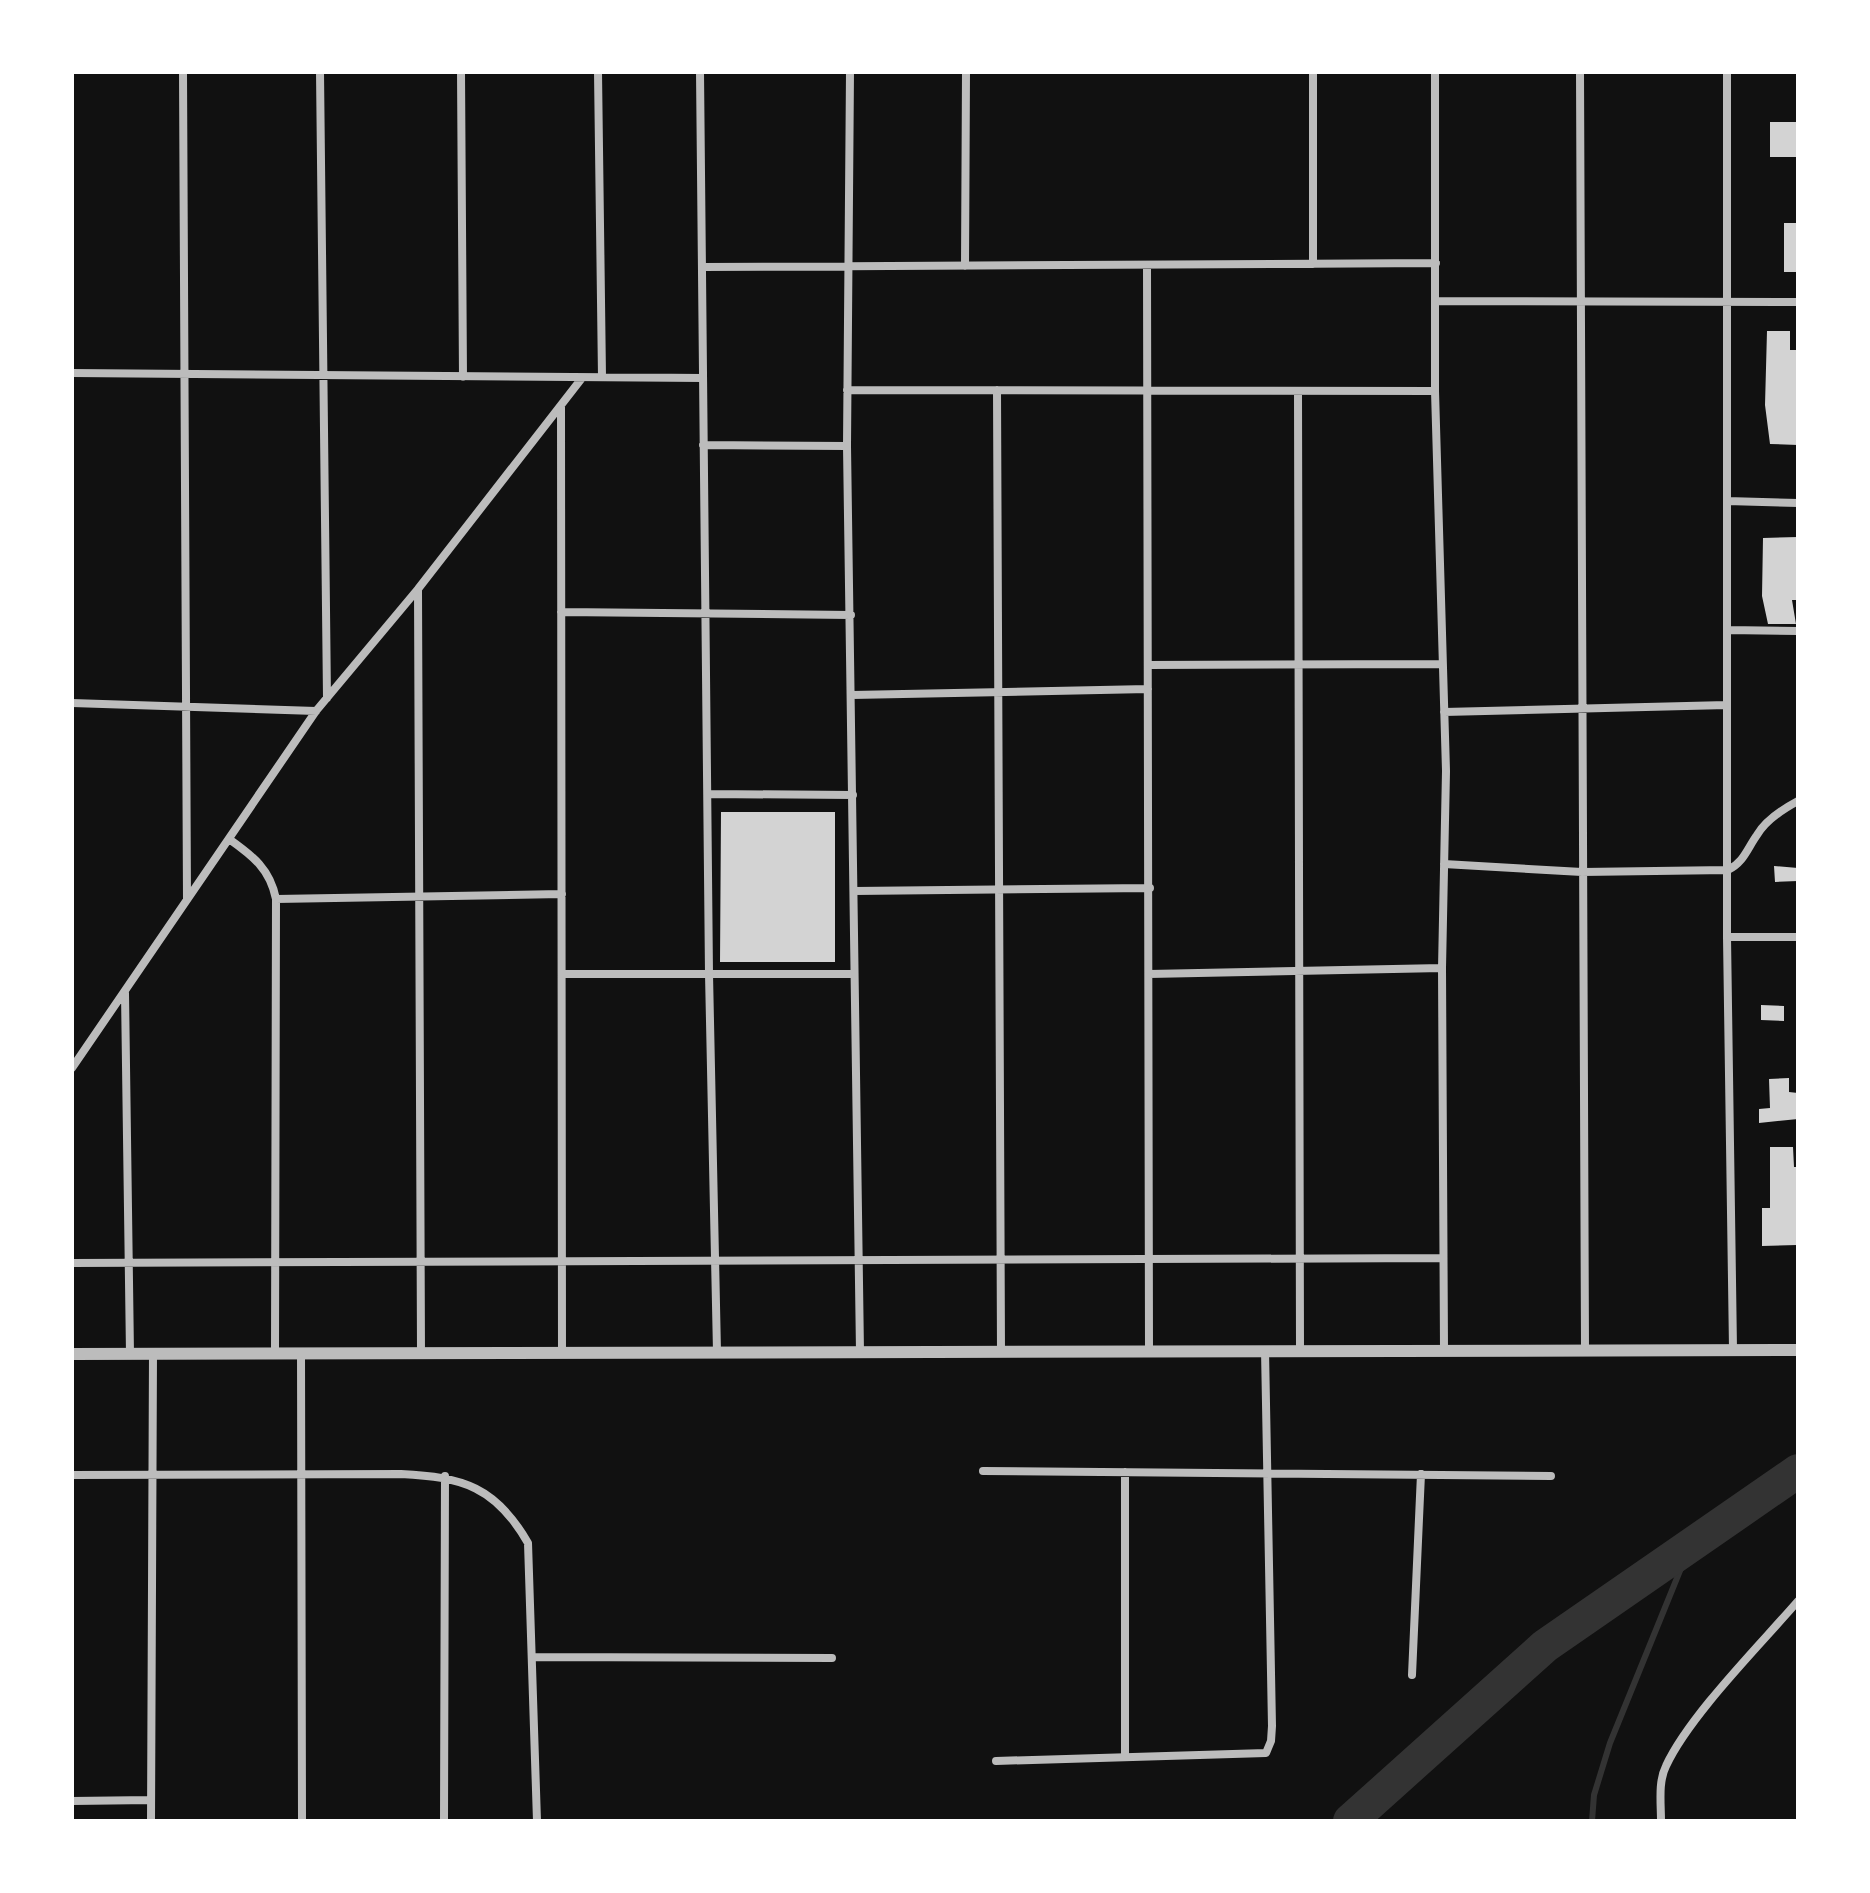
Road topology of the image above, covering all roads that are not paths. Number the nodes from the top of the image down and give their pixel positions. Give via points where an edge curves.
1 (183, 72) edge
2 (320, 72) edge
3 (461, 72) edge
4 (598, 72) edge
5 (700, 72) edge
6 (850, 72) edge
7 (966, 72) edge
8 (1313, 72) edge
9 (1435, 72) edge
10 (1580, 72) edge
11 (1727, 72) edge
12 (1436, 263) junction
13 (1313, 264) junction
14 (1147, 265) junction
15 (849, 266) junction
16 (965, 266) junction
17 (702, 267) junction
18 (1436, 301) junction
19 (1580, 302) junction
20 (1726, 302) junction
21 (1798, 302) edge
22 (72, 373) edge
23 (184, 374) junction
24 (321, 375) junction
25 (463, 377) junction
26 (602, 377) junction
27 (582, 378) junction
28 (703, 378) junction
29 (847, 390) junction
30 (997, 390) junction
31 (1148, 390) junction
32 (1298, 391) junction
33 (1435, 391) junction
34 (561, 407) junction
35 (703, 445) junction
36 (847, 446) junction
37 (1727, 501) junction
38 (1798, 503) edge
39 (418, 589) junction
40 (561, 612) junction
41 (706, 614) junction
42 (851, 615) junction
43 (1727, 630) junction
44 (1798, 631) edge
45 (1442, 664) junction
46 (1148, 665) junction
47 (1297, 665) junction
48 (1148, 689) junction
49 (999, 691) junction
50 (852, 695) junction
51 (327, 699) junction
52 (72, 703) edge
53 (1727, 705) junction
54 (185, 706) junction
55 (1582, 708) junction
56 (316, 711) junction
57 (1444, 712) junction
58 (708, 794) junction
59 (853, 795) junction
60 (1798, 801) edge
61 (229, 839) junction
62 (1444, 864) junction
63 (1728, 870) junction
64 (1582, 872) junction
65 (1150, 888) junction
66 (999, 889) junction
67 (854, 891) junction
68 (562, 894) junction
69 (419, 896) junction
70 (276, 899) junction
71 (187, 900) junction
72 (1727, 937) junction
73 (1798, 937) edge
74 (1442, 968) junction
75 (1297, 970) junction
76 (562, 974) junction
77 (709, 974) junction
78 (852, 974) junction
79 (1149, 974) junction
80 (125, 992) junction
81 (72, 1068) edge
82 (1299, 1258) junction
83 (1443, 1258) junction
84 (1148, 1259) junction
85 (563, 1260) junction
86 (714, 1261) junction
87 (859, 1261) junction
88 (276, 1262) junction
89 (419, 1262) junction
90 (1000, 1262) junction
91 (72, 1263) edge
92 (130, 1263) junction
93 (1733, 1349) junction
94 (1149, 1350) junction
95 (1265, 1350) junction
96 (1444, 1350) junction
97 (1585, 1350) junction
98 (1798, 1350) edge
99 (1001, 1351) junction
100 (1300, 1351) junction
101 (717, 1352) junction
102 (860, 1352) junction
103 (153, 1353) junction
104 (275, 1353) junction
105 (301, 1353) junction
106 (421, 1353) junction
107 (562, 1353) junction
108 (72, 1354) edge
109 (130, 1354) junction
110 (983, 1471) dead end
111 (1125, 1472) junction
112 (1266, 1472) junction
113 (152, 1474) junction
114 (1421, 1474) junction
115 (72, 1475) edge
116 (299, 1475) junction
117 (445, 1476) junction
118 (1551, 1476) dead end
119 (1798, 1601) edge
120 (532, 1657) junction
121 (832, 1658) dead end
122 (1412, 1675) dead end
123 (1125, 1757) junction
124 (996, 1761) dead end
125 (151, 1800) junction
126 (72, 1801) edge
127 (151, 1821) edge
128 (302, 1821) edge
129 (444, 1821) edge
130 (537, 1821) edge
131 (1661, 1821) edge

1 - 23 street
2 - 24 street
3 - 25 street
4 - 26 street
5 - 17 street
6 - 15 street
7 - 16 street
8 - 13 street
9 - 12 street
10 - 19 street
11 - 20 street
12 - 13 street
12 - 18 street
13 - 14 street
14 - 16 street
14 - 31 street
15 - 16 street
15 - 17 street
15 - 29 street
17 - 28 street
18 - 19 street
18 - 33 street
19 - 20 street
19 - 55 street
20 - 21 street
20 - 37 street
22 - 23 street
23 - 24 street
23 - 54 street
24 - 25 street
24 - 51 street
25 - 27 street
26 - 27 street
26 - 28 street
27 - 34 street
28 - 35 street
29 - 30 street
29 - 36 street
30 - 31 street
30 - 49 street
31 - 32 street
31 - 46 street
32 - 33 street
32 - 47 street
33 - 45 street
34 - 39 street
34 - 40 street
35 - 36 street
35 - 41 street
36 - 42 street
37 - 38 street
37 - 43 street
39 - 51 street
39 - 69 street
40 - 41 street
40 - 68 street
41 - 42 street
41 - 58 street
42 - 50 street
43 - 44 street
43 - 53 street
45 - 47 street
45 - 57 street
46 - 47 street
46 - 48 street
47 - 75 street
48 - 49 street
48 - 65 street
49 - 50 street
49 - 66 street
50 - 59 street
51 - 56 street
52 - 54 street
53 - 55 street
53 - 63 street
54 - 56 street
54 - 71 street
55 - 57 street
55 - 64 street
56 - 61 street
57 - 62 street
58 - 59 street
58 - 77 street
59 - 67 street
60 - 63 street via 1774,816 1739,865
61 - 70 street via 261,864
61 - 71 street
62 - 64 street
62 - 74 street
63 - 64 street
63 - 72 street
64 - 97 street
65 - 66 street
65 - 79 street
66 - 67 street
66 - 90 street
67 - 78 street
68 - 69 street
68 - 76 street
69 - 70 street
69 - 89 street
70 - 88 street
71 - 80 street
72 - 73 street
72 - 93 street
74 - 75 street
74 - 83 street
75 - 79 street
75 - 82 street
76 - 77 street
76 - 85 street
77 - 78 street
77 - 86 street
78 - 87 street
79 - 84 street
80 - 81 street
80 - 92 street
82 - 83 street
82 - 84 street
82 - 100 street
83 - 96 street
84 - 90 street
84 - 94 street
85 - 86 street
85 - 89 street
85 - 107 street
86 - 87 street
86 - 101 street
87 - 90 street
87 - 102 street
88 - 89 street
88 - 92 street
88 - 104 street
89 - 106 street
90 - 99 street
91 - 92 street
92 - 109 street
93 - 97 street
93 - 98 street
94 - 95 street
94 - 99 street
95 - 100 street
95 - 112 street
96 - 97 street
96 - 100 street
99 - 102 street
101 - 102 street
101 - 107 street
103 - 104 street
103 - 109 street
103 - 113 street
104 - 105 street
105 - 106 street
105 - 116 street
106 - 107 street
108 - 109 street
110 - 111 street
111 - 112 street
111 - 123 street
112 - 114 street
112 - 123 street via 1271,1741 1266,1753
113 - 115 street
113 - 116 street
113 - 125 street
114 - 118 street
114 - 122 street
116 - 117 street
116 - 128 street
117 - 120 street via 483,1492 512,1515 528,1543
117 - 129 street
119 - 131 street via 1673,1754 1662,1778
120 - 121 street
120 - 130 street
123 - 124 street
125 - 126 street
125 - 127 street

